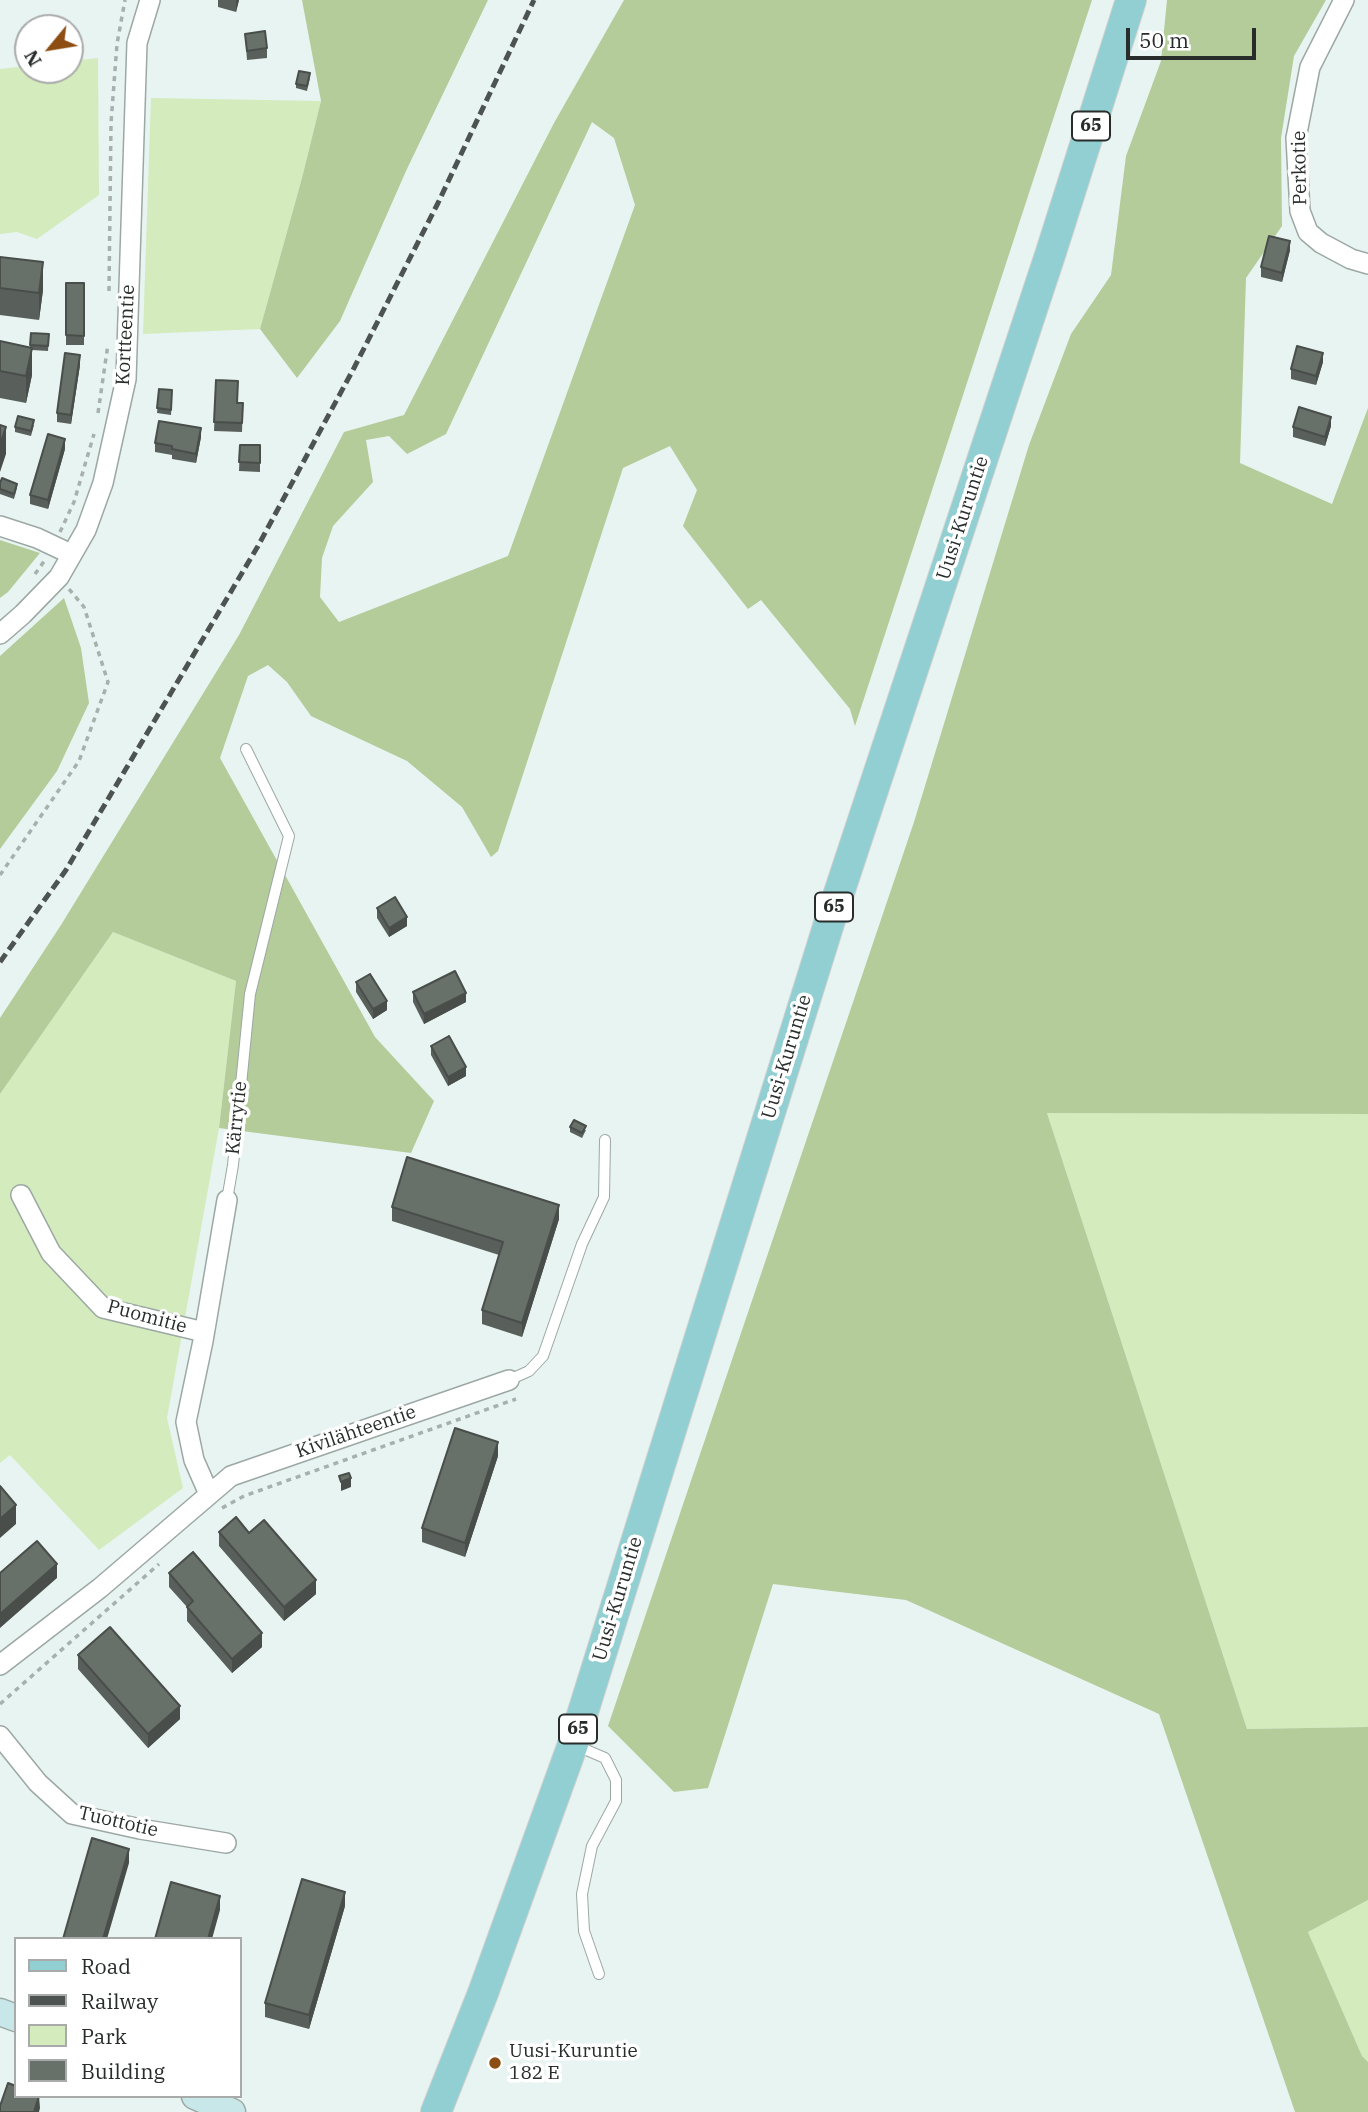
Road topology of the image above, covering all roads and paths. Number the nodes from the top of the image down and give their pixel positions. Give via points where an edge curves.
1 (125, 0) edge
2 (150, 0) edge
3 (1131, 0) edge
4 (1344, 0) edge
5 (1368, 264) edge
6 (109, 301) dead end
7 (108, 339) dead end
8 (97, 421) dead end
9 (94, 432) dead end
10 (0, 526) edge
11 (62, 550) junction
12 (59, 577) junction
13 (29, 580) dead end
14 (0, 634) edge
15 (246, 749) dead end
16 (0, 875) edge
17 (605, 1140) dead end
18 (21, 1195) dead end
19 (227, 1200) joint
20 (204, 1332) junction
21 (509, 1380) joint
22 (516, 1399) dead end
23 (215, 1502) junction
24 (163, 1560) dead end
25 (0, 1665) edge
26 (0, 1704) edge
27 (0, 1736) edge
28 (573, 1744) junction
29 (226, 1843) dead end
30 (600, 1974) dead end
31 (200, 2098) edge
32 (232, 2112) edge
33 (436, 2112) edge

1 - 6 path via 111,123
2 - 11 street, Kortteentie via 137,43 126,379 103,483 86,530
3 - 28 main road, Uusi-Kuruntie / 65 via 831,917
4 - 5 street, Perkotie via 1310,67 1296,138 1300,211 1308,232 1321,243
7 - 8 path
9 - 11 path
10 - 11 street
11 - 12 street, Kortteentie
11 - 13 path
12 - 14 street, Kortteentie
12 - 16 path via 84,607 108,682 79,761
15 - 19 lane, Kärrytie via 289,836 250,994
17 - 21 lane, Kivilähteentie via 604,1197 582,1244 543,1356 529,1371
18 - 20 street, Puomitie via 51,1253 103,1308
19 - 20 street, Kärrytie
20 - 23 street, Kärrytie via 186,1422 194,1460
21 - 23 street, Kivilähteentie via 231,1476
22 - 23 path via 244,1496
23 - 25 street, Kivilähteentie
24 - 26 path
27 - 29 street, Tuottotie via 38,1783 72,1814
28 - 30 lane via 605,1758 616,1780 616,1801 592,1846 582,1894 584,1931
28 - 33 main road, Uusi-Kuruntie / 65
31 - 32 main road

